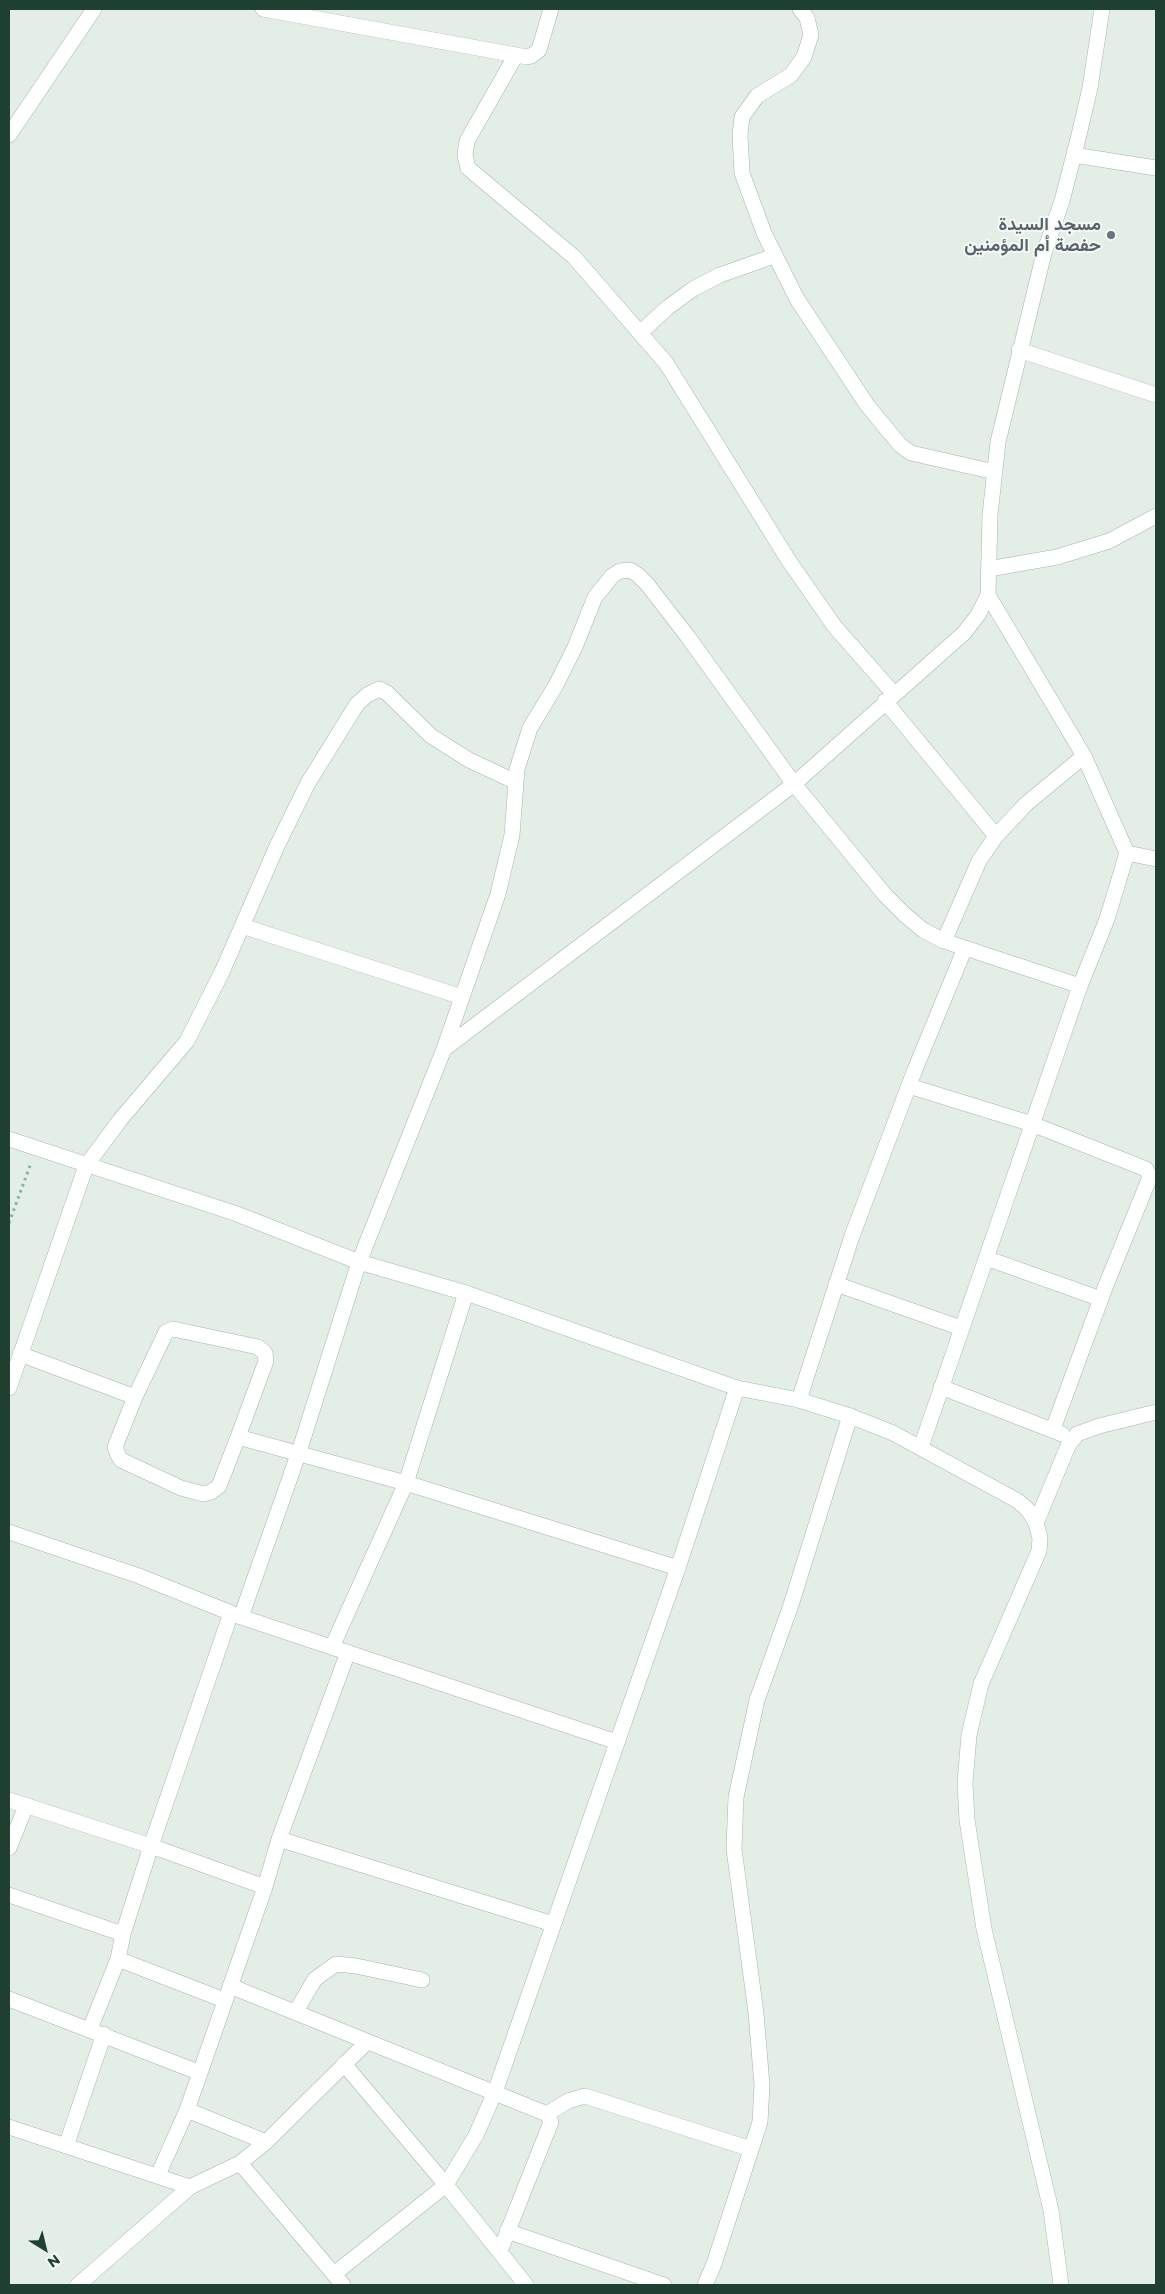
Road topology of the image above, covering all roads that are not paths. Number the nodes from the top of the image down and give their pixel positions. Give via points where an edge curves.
1 (94, 9) edge
2 (263, 9) edge
3 (551, 9) edge
4 (800, 9) edge
5 (1102, 9) edge
6 (516, 55) junction
7 (9, 134) edge
8 (1074, 155) junction
9 (1156, 168) edge
10 (774, 256) junction
11 (640, 333) junction
12 (1019, 350) junction
13 (1156, 395) edge
14 (995, 472) junction
15 (1156, 516) edge
16 (989, 569) junction
17 (988, 595) junction
18 (890, 697) junction
19 (1084, 756) junction
20 (516, 782) junction
21 (794, 784) junction
22 (996, 836) junction
23 (1127, 853) junction
24 (1156, 860) edge
25 (242, 926) junction
26 (944, 941) junction
27 (965, 948) junction
28 (1080, 986) junction
29 (462, 997) junction
30 (444, 1049) junction
31 (909, 1086) junction
32 (1032, 1124) junction
33 (9, 1139) edge
34 (86, 1166) junction
35 (986, 1258) junction
36 (359, 1262) junction
37 (836, 1284) junction
38 (466, 1292) junction
39 (1101, 1299) junction
40 (962, 1328) junction
41 (20, 1354) junction
42 (941, 1387) junction
43 (9, 1388) edge
44 (738, 1388) junction
45 (135, 1397) junction
46 (799, 1400) junction
47 (1156, 1412) edge
48 (850, 1416) junction
49 (1053, 1429) junction
50 (238, 1437) junction
51 (1072, 1439) junction
52 (921, 1447) junction
53 (299, 1452) junction
54 (406, 1483) junction
55 (1036, 1523) junction
56 (9, 1532) edge
57 (678, 1568) junction
58 (236, 1615) junction
59 (332, 1647) junction
60 (348, 1652) junction
61 (617, 1742) junction
62 (9, 1800) edge
63 (26, 1806) junction
64 (279, 1839) junction
65 (151, 1846) junction
66 (9, 1848) edge
67 (265, 1886) junction
68 (9, 1895) edge
69 (553, 1924) junction
70 (124, 1934) junction
71 (118, 1960) junction
72 (422, 1980) dead end
73 (230, 1986) junction
74 (9, 2000) edge
75 (224, 2000) junction
76 (296, 2011) junction
77 (97, 2032) junction
78 (367, 2042) junction
79 (344, 2064) junction
80 (198, 2072) junction
81 (495, 2092) junction
82 (186, 2110) junction
83 (547, 2114) junction
84 (9, 2127) edge
85 (266, 2142) junction
86 (66, 2146) junction
87 (751, 2149) junction
88 (240, 2163) junction
89 (158, 2175) junction
90 (446, 2185) junction
91 (190, 2187) junction
92 (508, 2231) junction
93 (500, 2250) junction
94 (338, 2280) edge
95 (78, 2285) edge
96 (525, 2285) edge
97 (664, 2285) edge
98 (705, 2285) edge
99 (1060, 2285) edge

1 - 7 street
2 - 6 street
3 - 6 street via 539,50 531,56
4 - 10 street via 807,18 811,35 804,57 791,76 758,96 742,117 740,135 742,173
5 - 8 street via 1090,88
6 - 11 street via 467,141 465,155 468,168 574,257
8 - 9 street
8 - 12 street
10 - 11 street via 720,274 694,288
10 - 14 street via 796,299 867,405 900,445 912,453
11 - 18 street via 666,363 784,553 835,627
12 - 13 street
12 - 14 street via 998,442
14 - 16 street
15 - 16 street via 1109,541 1057,557
16 - 17 street
17 - 18 street via 964,633
17 - 19 street
18 - 21 street
18 - 22 street
19 - 22 street via 1026,804
19 - 23 street
20 - 21 street via 530,728 575,647 594,597 620,570 630,570 647,584 688,637
20 - 25 street via 469,760 431,736 387,693 379,689 367,694 356,704 308,783
20 - 29 street via 512,835 498,894
21 - 26 street via 886,895 923,930
21 - 30 street
22 - 26 street via 979,861
23 - 24 street
23 - 28 street via 1107,919
25 - 29 street
25 - 34 street via 187,1041
26 - 27 street
27 - 28 street
27 - 31 street
28 - 32 street
29 - 30 street
30 - 36 street
31 - 32 street
31 - 37 street
32 - 35 street
32 - 39 street via 1146,1170 1150,1177
33 - 34 street
34 - 36 street via 237,1214
34 - 41 street
35 - 39 street
35 - 40 street
36 - 38 street
36 - 53 street
37 - 40 street
37 - 46 street
38 - 44 street
38 - 54 street
39 - 49 street
40 - 42 street
41 - 43 street
41 - 45 street
42 - 49 street
42 - 52 street
44 - 46 street
44 - 57 street
45 - 50 street via 115,1447 118,1455 121,1460 181,1488 203,1494 219,1486
45 - 50 street via 162,1339 173,1329 258,1347 265,1353 266,1361
46 - 48 street
47 - 51 street via 1099,1426
48 - 52 street
48 - 87 street via 794,1596 757,1700 736,1797 734,1849 756,2013 762,2085 760,2122
49 - 51 street
50 - 53 street
51 - 55 street
52 - 55 street via 1018,1501
53 - 54 street
53 - 58 street
54 - 57 street
54 - 59 street
55 - 99 street via 1039,1551 981,1684 969,1735 965,1783 967,1820 984,1929 1051,2210
56 - 58 street via 138,1576
57 - 61 street
58 - 59 street
58 - 65 street
59 - 60 street
60 - 61 street
60 - 64 street
61 - 69 street
62 - 63 street
63 - 65 street
63 - 66 street
64 - 67 street
64 - 69 street
65 - 67 street
65 - 70 street
67 - 73 street
68 - 70 street
69 - 81 street
70 - 71 street
71 - 75 street
71 - 77 street
72 - 76 street via 336,1964 315,1979
73 - 75 street
73 - 76 street
74 - 77 street
75 - 80 street
76 - 78 street
77 - 80 street
77 - 86 street
78 - 79 street
78 - 81 street
79 - 85 street
79 - 90 street
80 - 82 street
81 - 83 street
81 - 90 street via 476,2135
82 - 85 street
82 - 89 street
83 - 87 street via 568,2101 585,2096
83 - 92 street via 551,2122
84 - 86 street
85 - 88 street
86 - 89 street
87 - 98 street
88 - 91 street
88 - 94 street
89 - 91 street
90 - 93 street
90 - 94 street
91 - 95 street
92 - 93 street
92 - 97 street
93 - 96 street

